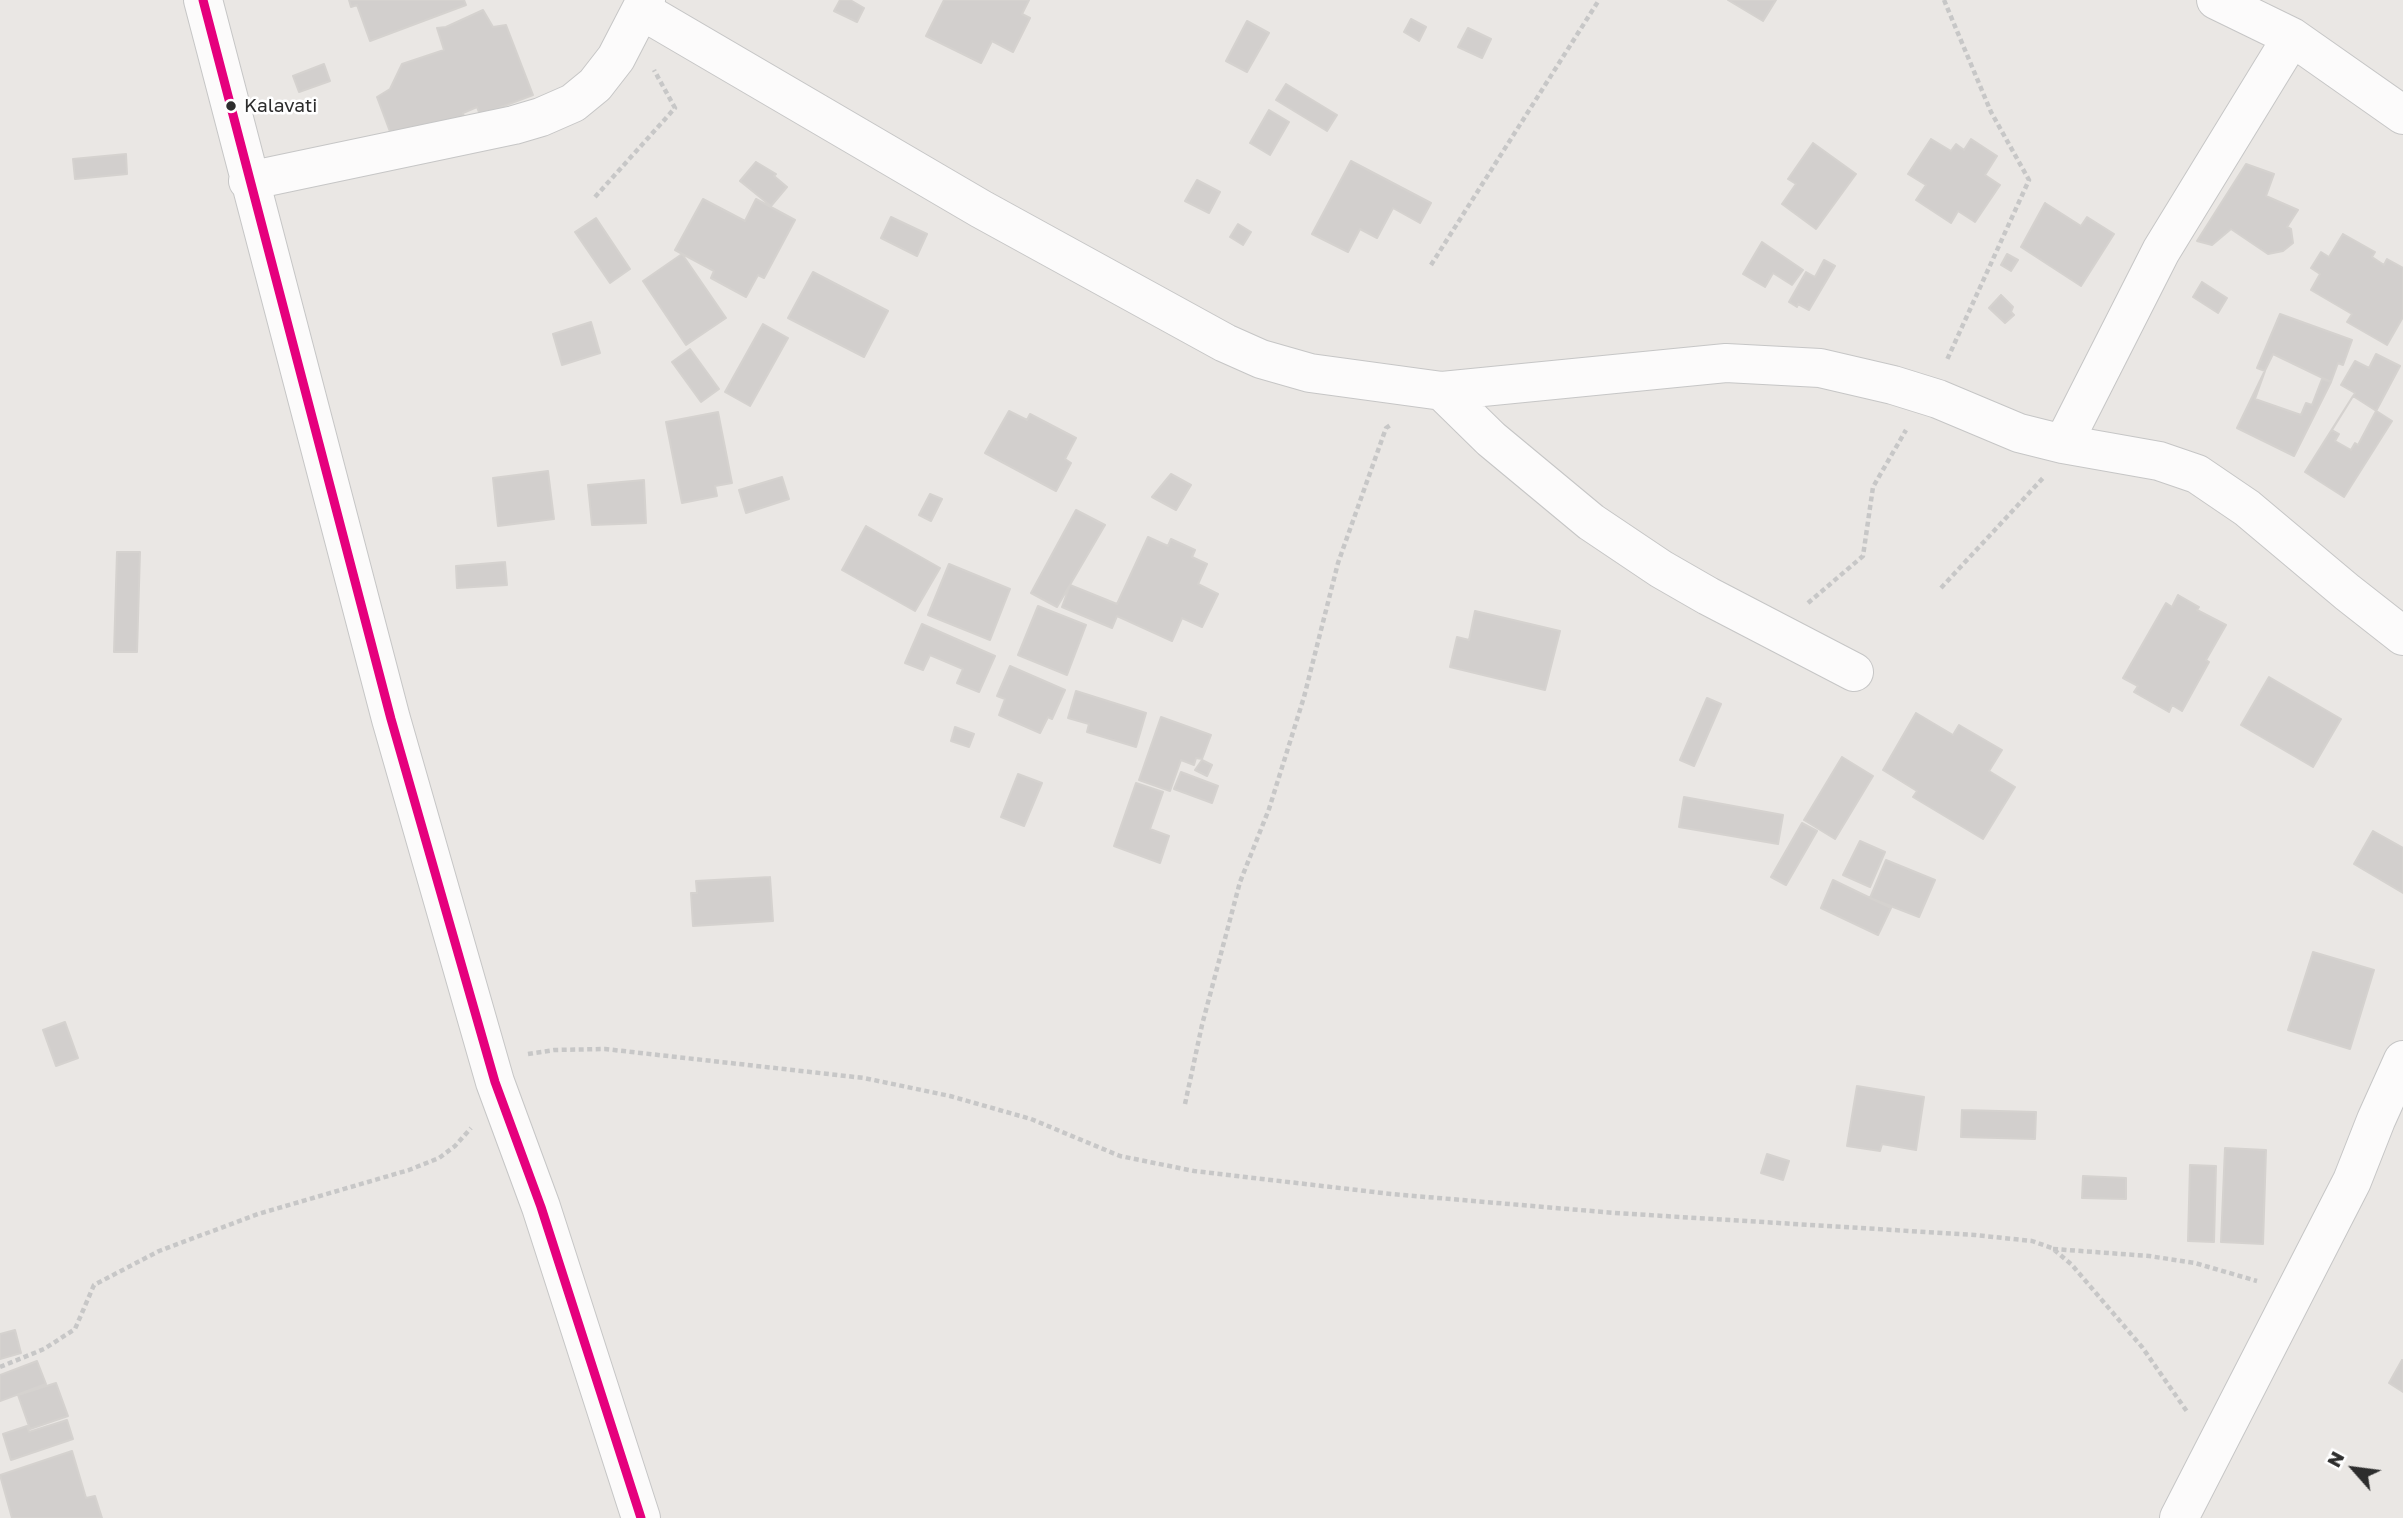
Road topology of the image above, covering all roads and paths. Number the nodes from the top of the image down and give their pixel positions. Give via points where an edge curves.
1 (203, 0) edge
2 (1599, 0) edge
3 (1944, 0) edge
4 (2216, 0) edge
5 (639, 13) edge
6 (2292, 37) junction
7 (2403, 115) edge
8 (248, 181) junction
9 (595, 197) dead end
10 (1431, 265) dead end
11 (1442, 391) junction
12 (1926, 395) junction
13 (2063, 444) junction
14 (1941, 588) dead end
15 (1776, 631) junction
16 (2403, 636) edge
17 (1854, 672) dead end
18 (2403, 1060) edge
19 (495, 1082) junction
20 (2395, 1097) edge
21 (1185, 1104) dead end
22 (2052, 1248) junction
23 (2296, 1291) junction
24 (0, 1367) edge
25 (2213, 1451) junction
26 (2180, 1517) edge
27 (641, 1518) edge

1 - 8 street
2 - 10 path
3 - 12 path via 1991,112 2029,180
4 - 6 street
5 - 8 street via 616,58 595,85 573,103 541,117
5 - 9 path via 676,108
5 - 11 street via 1225,343 1310,373
6 - 7 street
6 - 13 street via 2161,251
8 - 19 street via 390,719
11 - 12 street via 1726,363 1820,368
11 - 15 street via 1491,439 1591,522 1661,569
11 - 21 path via 1386,428 1338,563 1269,809 1240,882
12 - 13 street via 2019,433
12 - 15 path via 1873,487 1863,556
13 - 14 path via 2040,484
13 - 16 street via 2159,461 2197,474 2247,508
15 - 17 street
18 - 20 street
19 - 22 path via 521,1056 534,1052 605,1049 663,1054 914,1087 1031,1119 1120,1156 1194,1171 1615,1213 1975,1234
19 - 24 path via 469,1132 439,1158 258,1214 159,1251 94,1286 75,1329 44,1349
19 - 27 street via 541,1207
20 - 23 street
22 - 23 path via 2195,1263
22 - 25 path via 2073,1265 2143,1347
23 - 25 street
25 - 26 street

